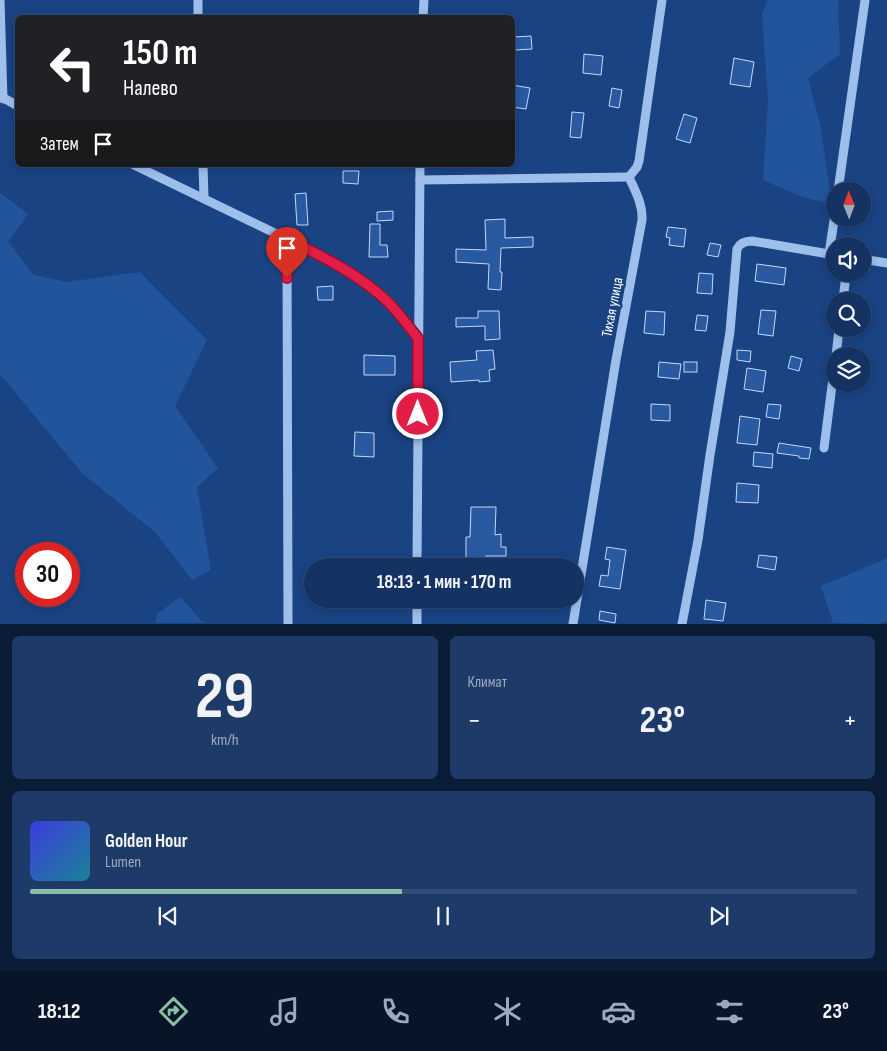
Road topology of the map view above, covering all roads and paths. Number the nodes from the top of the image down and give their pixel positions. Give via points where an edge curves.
1 (0, 0) edge
2 (198, 0) edge
3 (424, 0) edge
4 (662, 0) edge
5 (865, 0) edge
6 (198, 15) edge
7 (423, 15) edge
8 (2, 97) edge
9 (15, 104) edge
10 (138, 167) edge
11 (203, 167) edge
12 (420, 167) edge
13 (629, 177) junction
14 (420, 180) junction
15 (839, 182) edge
16 (204, 198) junction
17 (287, 239) junction
18 (826, 253) edge
19 (871, 261) edge
20 (887, 264) edge
21 (418, 338) junction
22 (831, 392) edge
23 (824, 448) dead end
24 (417, 558) edge
25 (417, 608) edge
26 (288, 624) edge
27 (417, 624) edge
28 (574, 624) edge
29 (682, 624) edge

1 - 8 street
2 - 6 street
3 - 7 street
4 - 13 street via 639,160
5 - 15 street
8 - 9 street
10 - 16 street
11 - 16 street
12 - 14 street
13 - 14 street
13 - 28 street, Тихая улица via 643,211 642,220
14 - 21 street
16 - 17 street
17 - 21 street via 324,257 365,283 388,302
17 - 26 street
18 - 29 street via 752,241 743,242 736,249 730,332
19 - 20 street
21 - 24 street
22 - 23 street
25 - 27 street

